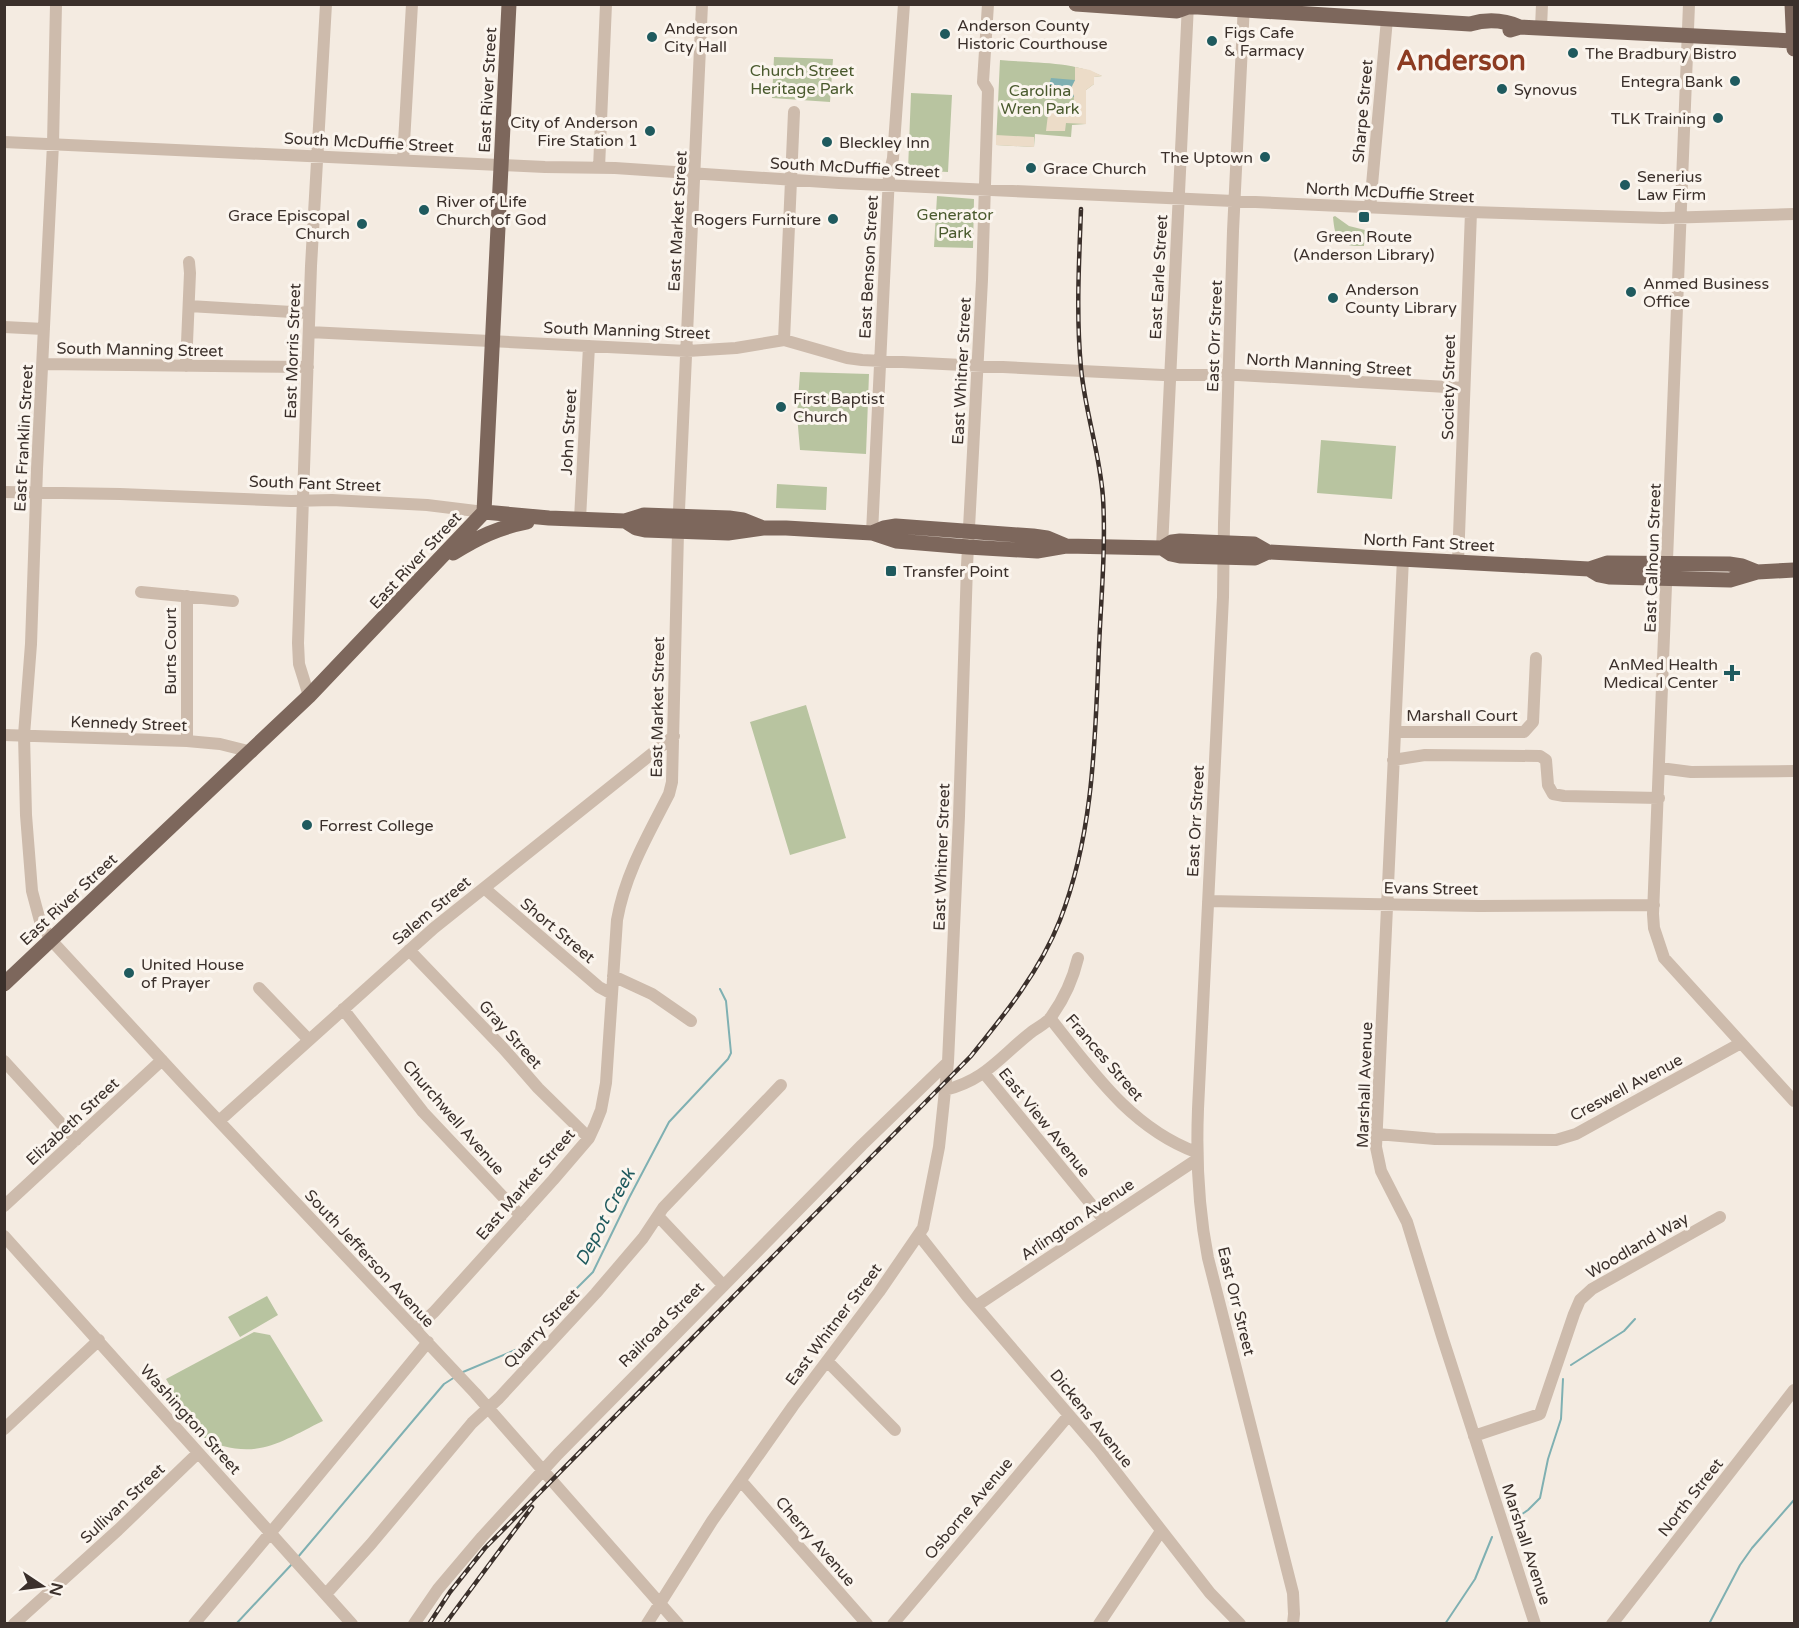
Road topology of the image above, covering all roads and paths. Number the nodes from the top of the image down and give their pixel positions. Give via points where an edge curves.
1 (56, 4) edge
2 (326, 4) edge
3 (412, 4) edge
4 (509, 4) edge
5 (606, 4) edge
6 (702, 4) edge
7 (904, 4) edge
8 (988, 4) edge
9 (1076, 4) edge
10 (1542, 4) edge
11 (1689, 4) edge
12 (1792, 4) edge
13 (1187, 5) edge
14 (1244, 7) edge
15 (1346, 10) edge
16 (1387, 19) junction
17 (1541, 28) junction
18 (1688, 35) junction
19 (1794, 44) edge
20 (794, 112) dead end
21 (4, 142) edge
22 (53, 144) junction
23 (317, 156) junction
24 (404, 160) junction
25 (501, 165) junction
26 (599, 168) junction
27 (695, 174) junction
28 (791, 180) junction
29 (888, 186) junction
30 (984, 190) junction
31 (1179, 199) junction
32 (1235, 200) junction
33 (1370, 207) junction
34 (1471, 213) junction
35 (1794, 214) edge
36 (1681, 218) junction
37 (189, 262) dead end
38 (189, 306) junction
39 (309, 313) junction
40 (4, 327) edge
41 (44, 328) junction
42 (309, 332) junction
43 (784, 340) junction
44 (493, 341) junction
45 (589, 346) junction
46 (687, 351) junction
47 (880, 361) junction
48 (43, 364) junction
49 (186, 366) junction
50 (977, 366) junction
51 (308, 368) junction
52 (1170, 375) junction
53 (1229, 376) junction
54 (1464, 388) junction
55 (4, 492) edge
56 (37, 492) junction
57 (304, 500) junction
58 (484, 512) junction
59 (679, 516) junction
60 (549, 518) junction
61 (580, 519) junction
62 (625, 521) junction
63 (764, 528) junction
64 (678, 532) junction
65 (872, 533) junction
66 (969, 539) junction
67 (1162, 549) junction
68 (1224, 550) junction
69 (1403, 558) junction
70 (1458, 562) junction
71 (435, 565) junction
72 (1794, 570) edge
73 (1668, 572) junction
74 (141, 592) dead end
75 (187, 596) junction
76 (232, 601) dead end
77 (1536, 658) dead end
78 (309, 696) junction
79 (1395, 732) junction
80 (4, 735) edge
81 (24, 735) junction
82 (674, 736) junction
83 (188, 741) junction
84 (252, 752) junction
85 (1393, 760) junction
86 (1660, 768) junction
87 (1794, 771) edge
88 (1659, 798) junction
89 (484, 888) junction
90 (1208, 901) junction
91 (1388, 904) junction
92 (1654, 905) junction
93 (51, 940) junction
94 (409, 950) junction
95 (1078, 958) dead end
96 (613, 976) junction
97 (4, 984) edge
98 (259, 988) dead end
99 (612, 994) junction
100 (343, 1009) junction
101 (1050, 1018) junction
102 (691, 1021) dead end
103 (308, 1039) junction
104 (1741, 1043) junction
105 (162, 1060) junction
106 (4, 1061) edge
107 (948, 1062) junction
108 (984, 1073) junction
109 (781, 1085) dead end
110 (945, 1090) junction
111 (1794, 1101) edge
112 (219, 1121) junction
113 (1377, 1134) junction
114 (589, 1138) junction
115 (76, 1140) junction
116 (1196, 1156) junction
117 (4, 1206) edge
118 (521, 1216) junction
119 (658, 1216) junction
120 (1720, 1217) dead end
121 (1104, 1220) junction
122 (919, 1235) junction
123 (4, 1236) edge
124 (723, 1285) junction
125 (976, 1306) junction
126 (415, 1329) junction
127 (99, 1340) junction
128 (428, 1342) junction
129 (827, 1361) junction
130 (1794, 1390) edge
131 (488, 1408) junction
132 (1069, 1415) junction
133 (4, 1429) edge
134 (895, 1430) dead end
135 (1474, 1436) junction
136 (198, 1453) junction
137 (543, 1470) junction
138 (741, 1480) junction
139 (1161, 1531) junction
140 (271, 1532) junction
141 (326, 1594) junction
142 (660, 1603) junction
143 (4, 1620) edge
144 (8, 1623) edge
145 (15, 1623) edge
146 (194, 1623) edge
147 (352, 1623) edge
148 (414, 1623) edge
149 (647, 1623) edge
150 (678, 1623) edge
151 (867, 1623) edge
152 (893, 1623) edge
153 (1100, 1623) edge
154 (1240, 1623) edge
155 (1293, 1623) edge
156 (1535, 1623) edge
157 (1612, 1623) edge

1 - 22 street, East Franklin Street
2 - 23 street, East Morris Street
3 - 24 street
4 - 25 main road, East River Street
5 - 26 street
6 - 27 street, East Market Street
7 - 29 street, East Benson Street
8 - 30 street, East Whitner Street via 983,82 988,90
9 - 13 main road via 1178,11
10 - 17 street
11 - 18 street, East Calhoun Street
12 - 19 main road
13 - 14 main road
13 - 31 street, East Earle Street
14 - 15 main road
14 - 32 street, East Orr Street
15 - 16 main road
16 - 17 main road via 1470,24 1481,29
16 - 33 street, Sharpe Street
17 - 18 main road
18 - 19 main road
18 - 36 street, East Calhoun Street
20 - 28 street
21 - 22 street, South McDuffie Street
22 - 23 street, South McDuffie Street
22 - 41 street, East Franklin Street
23 - 24 street, South McDuffie Street
23 - 39 street, East Morris Street
24 - 25 street, South McDuffie Street
25 - 26 street, South McDuffie Street
25 - 44 main road, East River Street
26 - 27 street, South McDuffie Street
27 - 28 street, South McDuffie Street
27 - 46 street, East Market Street
28 - 29 street, South McDuffie Street
28 - 43 street
29 - 30 street, South McDuffie Street
29 - 47 street, East Benson Street
30 - 31 street, North McDuffie Street
30 - 50 street, East Whitner Street
31 - 32 street, North McDuffie Street
31 - 52 street, East Earle Street
32 - 33 street, North McDuffie Street
32 - 53 street, East Orr Street
33 - 34 street, North McDuffie Street
34 - 36 street, North McDuffie Street
34 - 54 street, Society Street
35 - 36 street, North McDuffie Street
36 - 73 street, East Calhoun Street
37 - 38 street
38 - 39 street
38 - 49 street
39 - 42 street, East Morris Street
40 - 41 street, South Manning Street
41 - 48 street, East Franklin Street
42 - 44 street, South Manning Street
42 - 51 street, East Morris Street
43 - 46 street, South Manning Street
43 - 47 street, South Manning Street via 847,358
44 - 45 street, South Manning Street
44 - 58 main road, East River Street
45 - 46 street, South Manning Street
45 - 61 street, John Street
46 - 59 street, East Market Street
47 - 50 street, South Manning Street
47 - 65 street, East Benson Street
48 - 49 street, South Manning Street
48 - 56 street, East Franklin Street
49 - 51 street, South Manning Street
50 - 52 street, North Manning Street
50 - 66 street, East Whitner Street
51 - 57 street, East Morris Street
52 - 53 street, North Manning Street
52 - 67 street, East Earle Street
53 - 54 street, North Manning Street
53 - 68 street, East Orr Street
54 - 70 street, Society Street
55 - 56 street, South Fant Street
56 - 57 street, South Fant Street
56 - 81 street, East Franklin Street
57 - 58 street, South Fant Street via 427,505
57 - 78 street, East Morris Street via 298,643 299,664
58 - 60 main road, South Fant Street
58 - 71 main road, East River Street
59 - 62 main road, South Fant Street via 644,515
59 - 63 main road, South Fant Street via 729,518
59 - 64 street, East Market Street
60 - 61 main road, South Fant Street
60 - 71 main road via 485,534
61 - 62 main road, South Fant Street
62 - 64 main road, South Fant Street via 645,530
63 - 64 main road, South Fant Street via 728,533
63 - 65 main road, South Fant Street
64 - 82 street, East Market Street
65 - 66 main road, South Fant Street via 896,541
66 - 67 main road, North Fant Street via 1036,551 1066,546
66 - 107 street, East Whitner Street
67 - 68 main road, North Fant Street via 1180,541
68 - 69 main road, North Fant Street via 1254,544 1268,552
68 - 90 street, East Orr Street
69 - 70 main road, North Fant Street
69 - 79 street, Marshall Avenue
70 - 73 main road, North Fant Street via 1589,569 1609,577
71 - 78 main road, East River Street
72 - 73 main road, North Fant Street via 1757,572 1731,580
73 - 86 street, East Calhoun Street
74 - 75 street, Burts Court
75 - 76 street, Burts Court
75 - 83 street, Burts Court
77 - 79 street, Marshall Court via 1533,722 1524,732
78 - 84 main road, East River Street
79 - 85 street, Marshall Avenue
80 - 81 street, Kennedy Street
81 - 83 street, Kennedy Street
81 - 93 street, East Franklin Street via 32,891 40,921
82 - 89 street, Salem Street
82 - 96 street, East Market Street via 669,794 620,902
83 - 84 street, Kennedy Street
84 - 93 main road, East River Street
85 - 88 street via 1425,755 1540,756 1546,760 1548,785 1553,794
85 - 91 street, Marshall Avenue
86 - 87 street via 1691,772
86 - 88 street, East Calhoun Street
88 - 92 street, East Calhoun Street
89 - 94 street, Salem Street
89 - 99 street, Short Street
90 - 91 street, Evans Street
90 - 116 street, East Orr Street
91 - 92 street, Evans Street
91 - 113 street, Marshall Avenue
92 - 104 street, East Calhoun Street via 1654,927 1664,958
93 - 97 main road, East River Street
93 - 105 street, South Jefferson Avenue
94 - 100 street, Salem Street
94 - 114 street, Gray Street
95 - 101 street, Frances Street via 1066,994
96 - 99 street, East Market Street
96 - 102 street via 652,994
98 - 103 street
99 - 114 street, East Market Street via 604,1096
100 - 103 street, Salem Street
100 - 118 street, Churchwell Avenue via 423,1112
101 - 108 street, Frances Street
101 - 116 street, Frances Street via 1133,1115
103 - 112 street, Salem Street
104 - 111 street, East Calhoun Street
104 - 113 street, Creswell Avenue via 1576,1134 1556,1140 1435,1139
105 - 112 street, South Jefferson Avenue
105 - 115 street, Elizabeth Street
106 - 115 street
107 - 110 street, East Whitner Street
107 - 124 street, Railroad Street
108 - 110 street, Frances Street via 965,1085
108 - 121 street, East View Avenue
109 - 119 street, Quarry Street
110 - 122 street, East Whitner Street via 937,1158
112 - 126 street, South Jefferson Avenue
113 - 135 street, Marshall Avenue via 1381,1171 1407,1222
114 - 118 street, East Market Street
115 - 117 street, Elizabeth Street
116 - 121 street, Arlington Avenue
116 - 155 street, East Orr Street via 1208,1258 1293,1593
118 - 126 street, East Market Street
119 - 124 street
119 - 131 street, Quarry Street via 596,1293
120 - 135 street, Woodland Way via 1592,1288 1580,1300 1574,1314 1540,1414
121 - 125 street, Arlington Avenue
122 - 125 street, Dickens Avenue
122 - 129 street, East Whitner Street
123 - 127 street, Washington Street
124 - 137 street, Railroad Street
125 - 132 street, Dickens Avenue
126 - 128 street, South Jefferson Avenue
127 - 133 street
127 - 136 street, Washington Street
128 - 131 street, South Jefferson Avenue
128 - 140 street
129 - 134 street
129 - 138 street, East Whitner Street
130 - 157 street, North Street
131 - 137 street, South Jefferson Avenue
131 - 141 street, Quarry Street
132 - 139 street, Dickens Avenue
132 - 152 street, Osborne Avenue
135 - 156 street, Marshall Avenue
136 - 140 street, Washington Street
136 - 145 street, Sullivan Street
137 - 142 street, South Jefferson Avenue
137 - 148 street, Railroad Street via 438,1588
138 - 142 street, East Whitner Street
138 - 151 street, Cherry Avenue
139 - 153 street
139 - 154 street, Dickens Avenue via 1210,1593
140 - 141 street, Washington Street
140 - 146 street
141 - 147 street, Washington Street
142 - 149 street, East Whitner Street
142 - 150 street, South Jefferson Avenue
143 - 144 street

